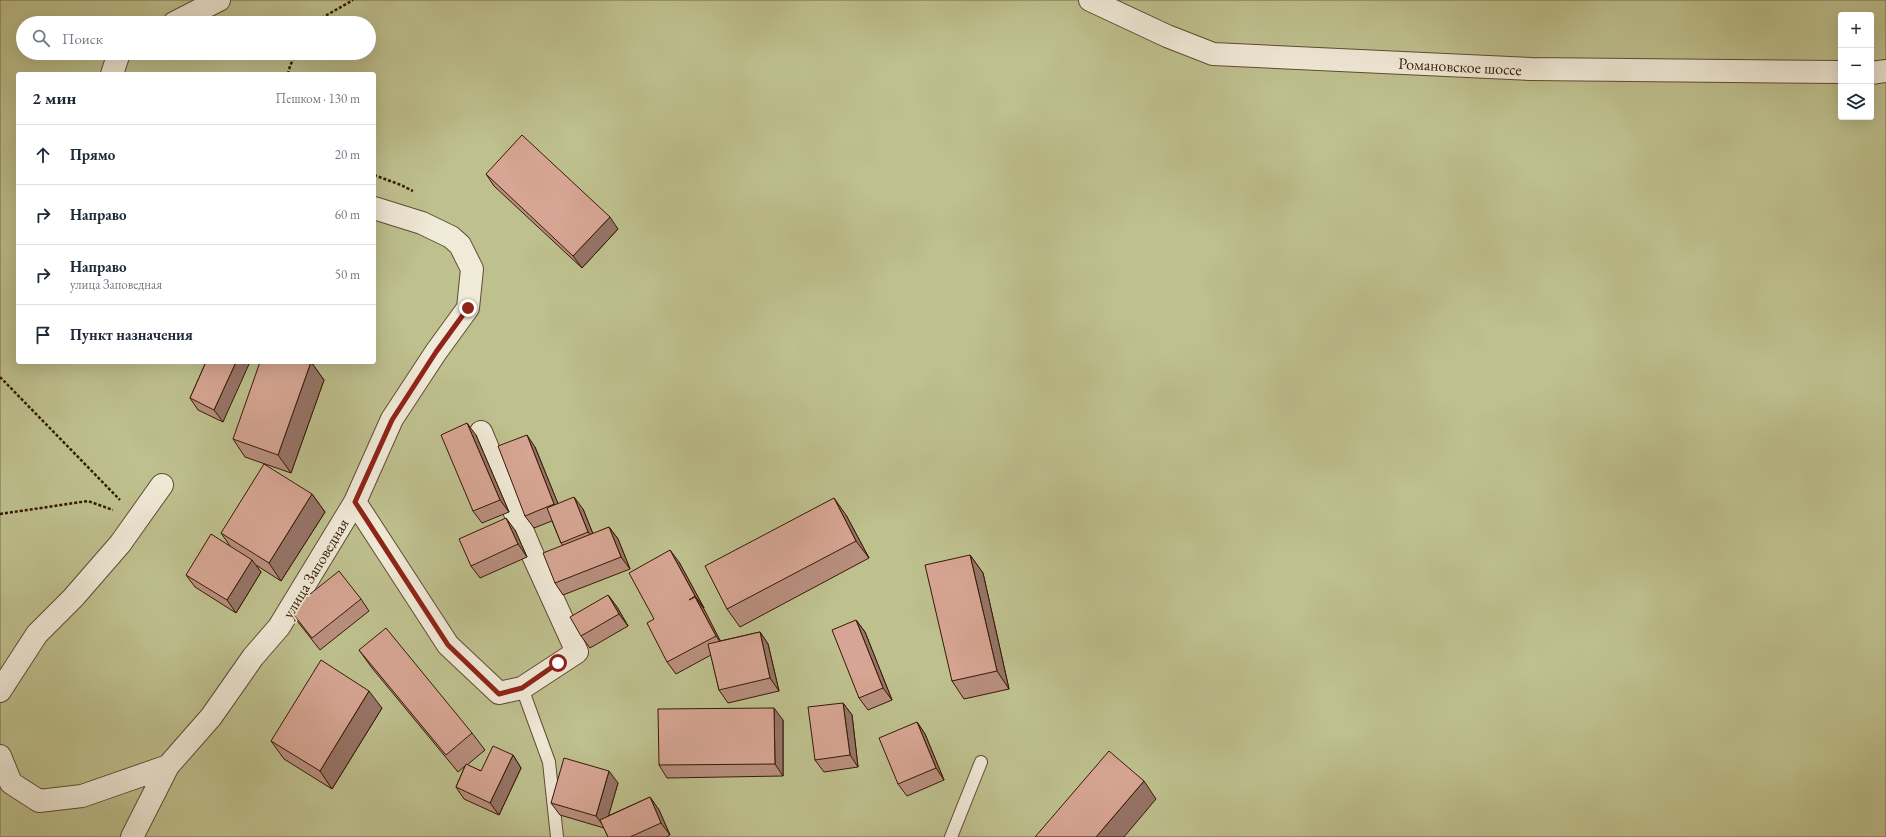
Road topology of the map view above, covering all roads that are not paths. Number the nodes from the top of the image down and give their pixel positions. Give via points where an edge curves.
1 (220, 0) edge
2 (1090, 0) edge
3 (188, 16) edge
4 (117, 60) edge
5 (1886, 71) edge
6 (113, 72) edge
7 (1838, 72) edge
8 (1874, 72) edge
9 (376, 209) edge
10 (481, 432) dead end
11 (162, 485) dead end
12 (355, 502) junction
13 (522, 688) junction
14 (0, 691) edge
15 (0, 756) edge
16 (981, 762) dead end
17 (168, 766) junction
18 (133, 833) edge
19 (557, 837) edge
20 (951, 837) edge

1 - 3 street
2 - 7 street, Романовское шоссе via 1167,36 1213,54 1531,70
4 - 6 street
5 - 8 street
9 - 12 street, улица Заповедная via 422,223 451,237 460,245 472,269 468,308 392,420
10 - 13 street via 577,652
11 - 14 street via 120,544 73,598 37,634
12 - 13 street via 448,645 499,694
12 - 17 street, улица Заповедная via 279,627 253,657 211,717
13 - 19 lane via 549,762
15 - 17 street via 11,783 40,801 82,796
16 - 20 lane
17 - 18 street, улица Заповедная

